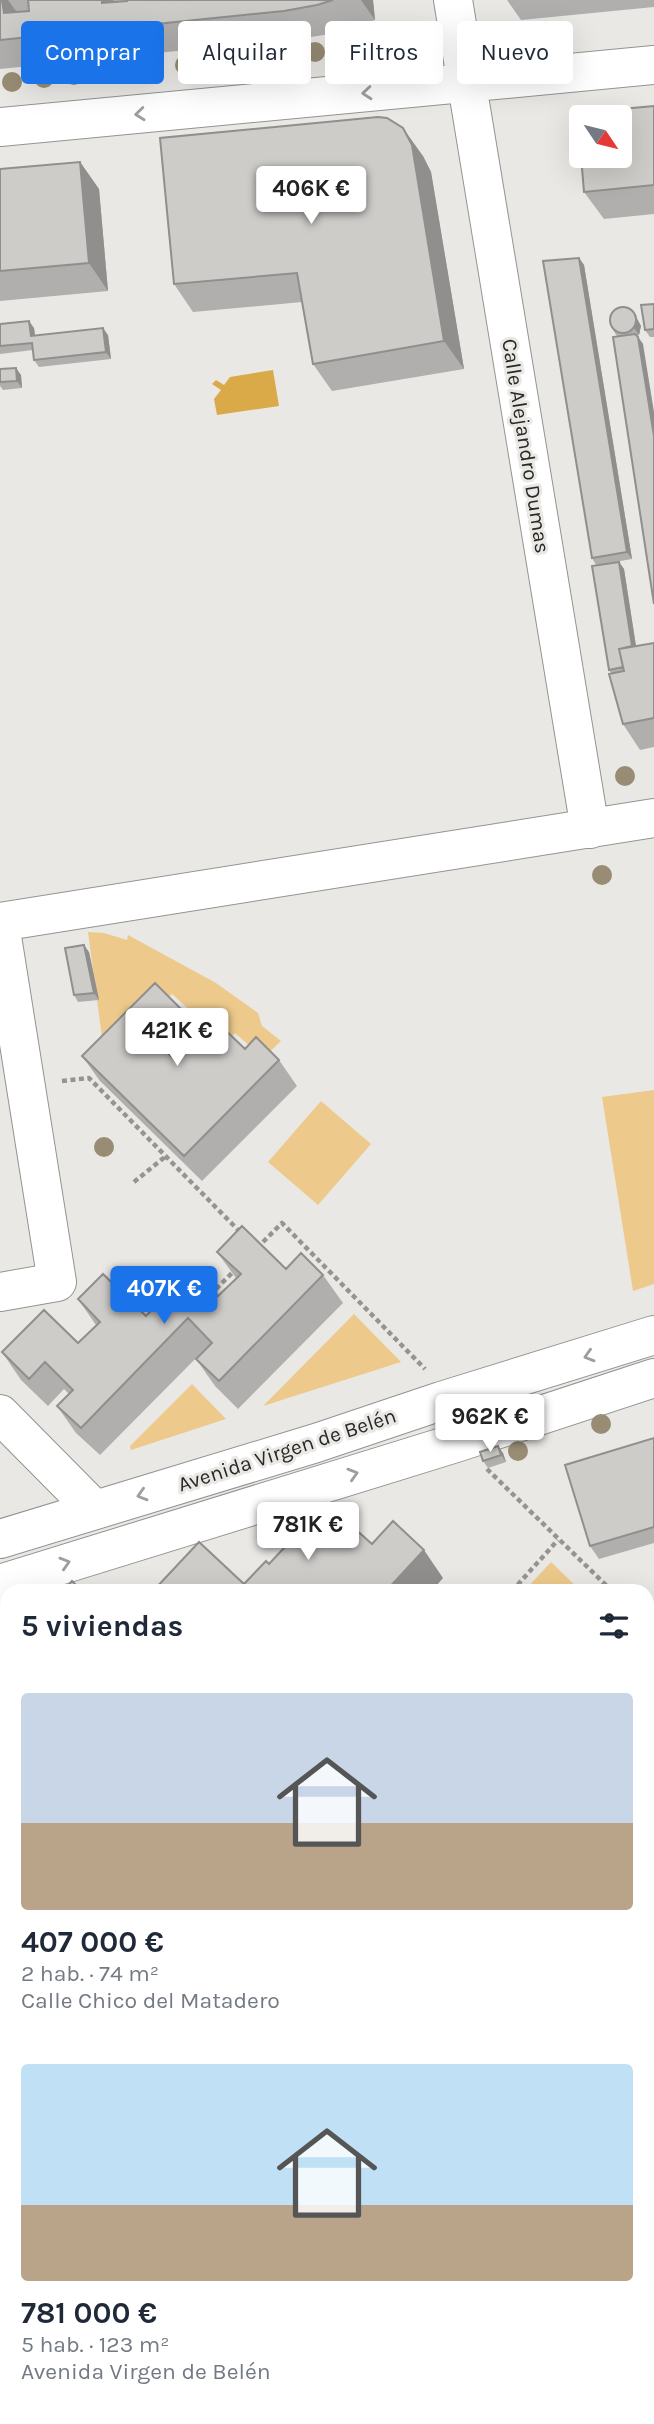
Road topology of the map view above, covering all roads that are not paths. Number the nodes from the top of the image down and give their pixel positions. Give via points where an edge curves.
1 (453, 0) edge
2 (457, 26) edge
3 (654, 65) edge
4 (573, 73) edge
5 (457, 84) edge
6 (466, 84) edge
7 (0, 127) edge
8 (654, 818) edge
9 (590, 829) junction
10 (0, 923) edge
11 (4, 969) edge
12 (0, 1292) edge
13 (654, 1335) edge
14 (654, 1378) edge
15 (0, 1414) edge
16 (95, 1510) junction
17 (0, 1538) edge
18 (0, 1584) edge

1 - 2 street, Calle Alejandro Dumas
3 - 4 street
5 -> 7 street
6 - 9 street, Calle Alejandro Dumas
8 - 9 street
9 - 10 street
10 - 11 street
11 - 12 street via 57,1282
13 -> 16 street, Avenida Virgen de Belén
18 -> 14 street, Avenida Virgen de Belén
15 - 16 street
16 - 17 street, Avenida Virgen de Belén

